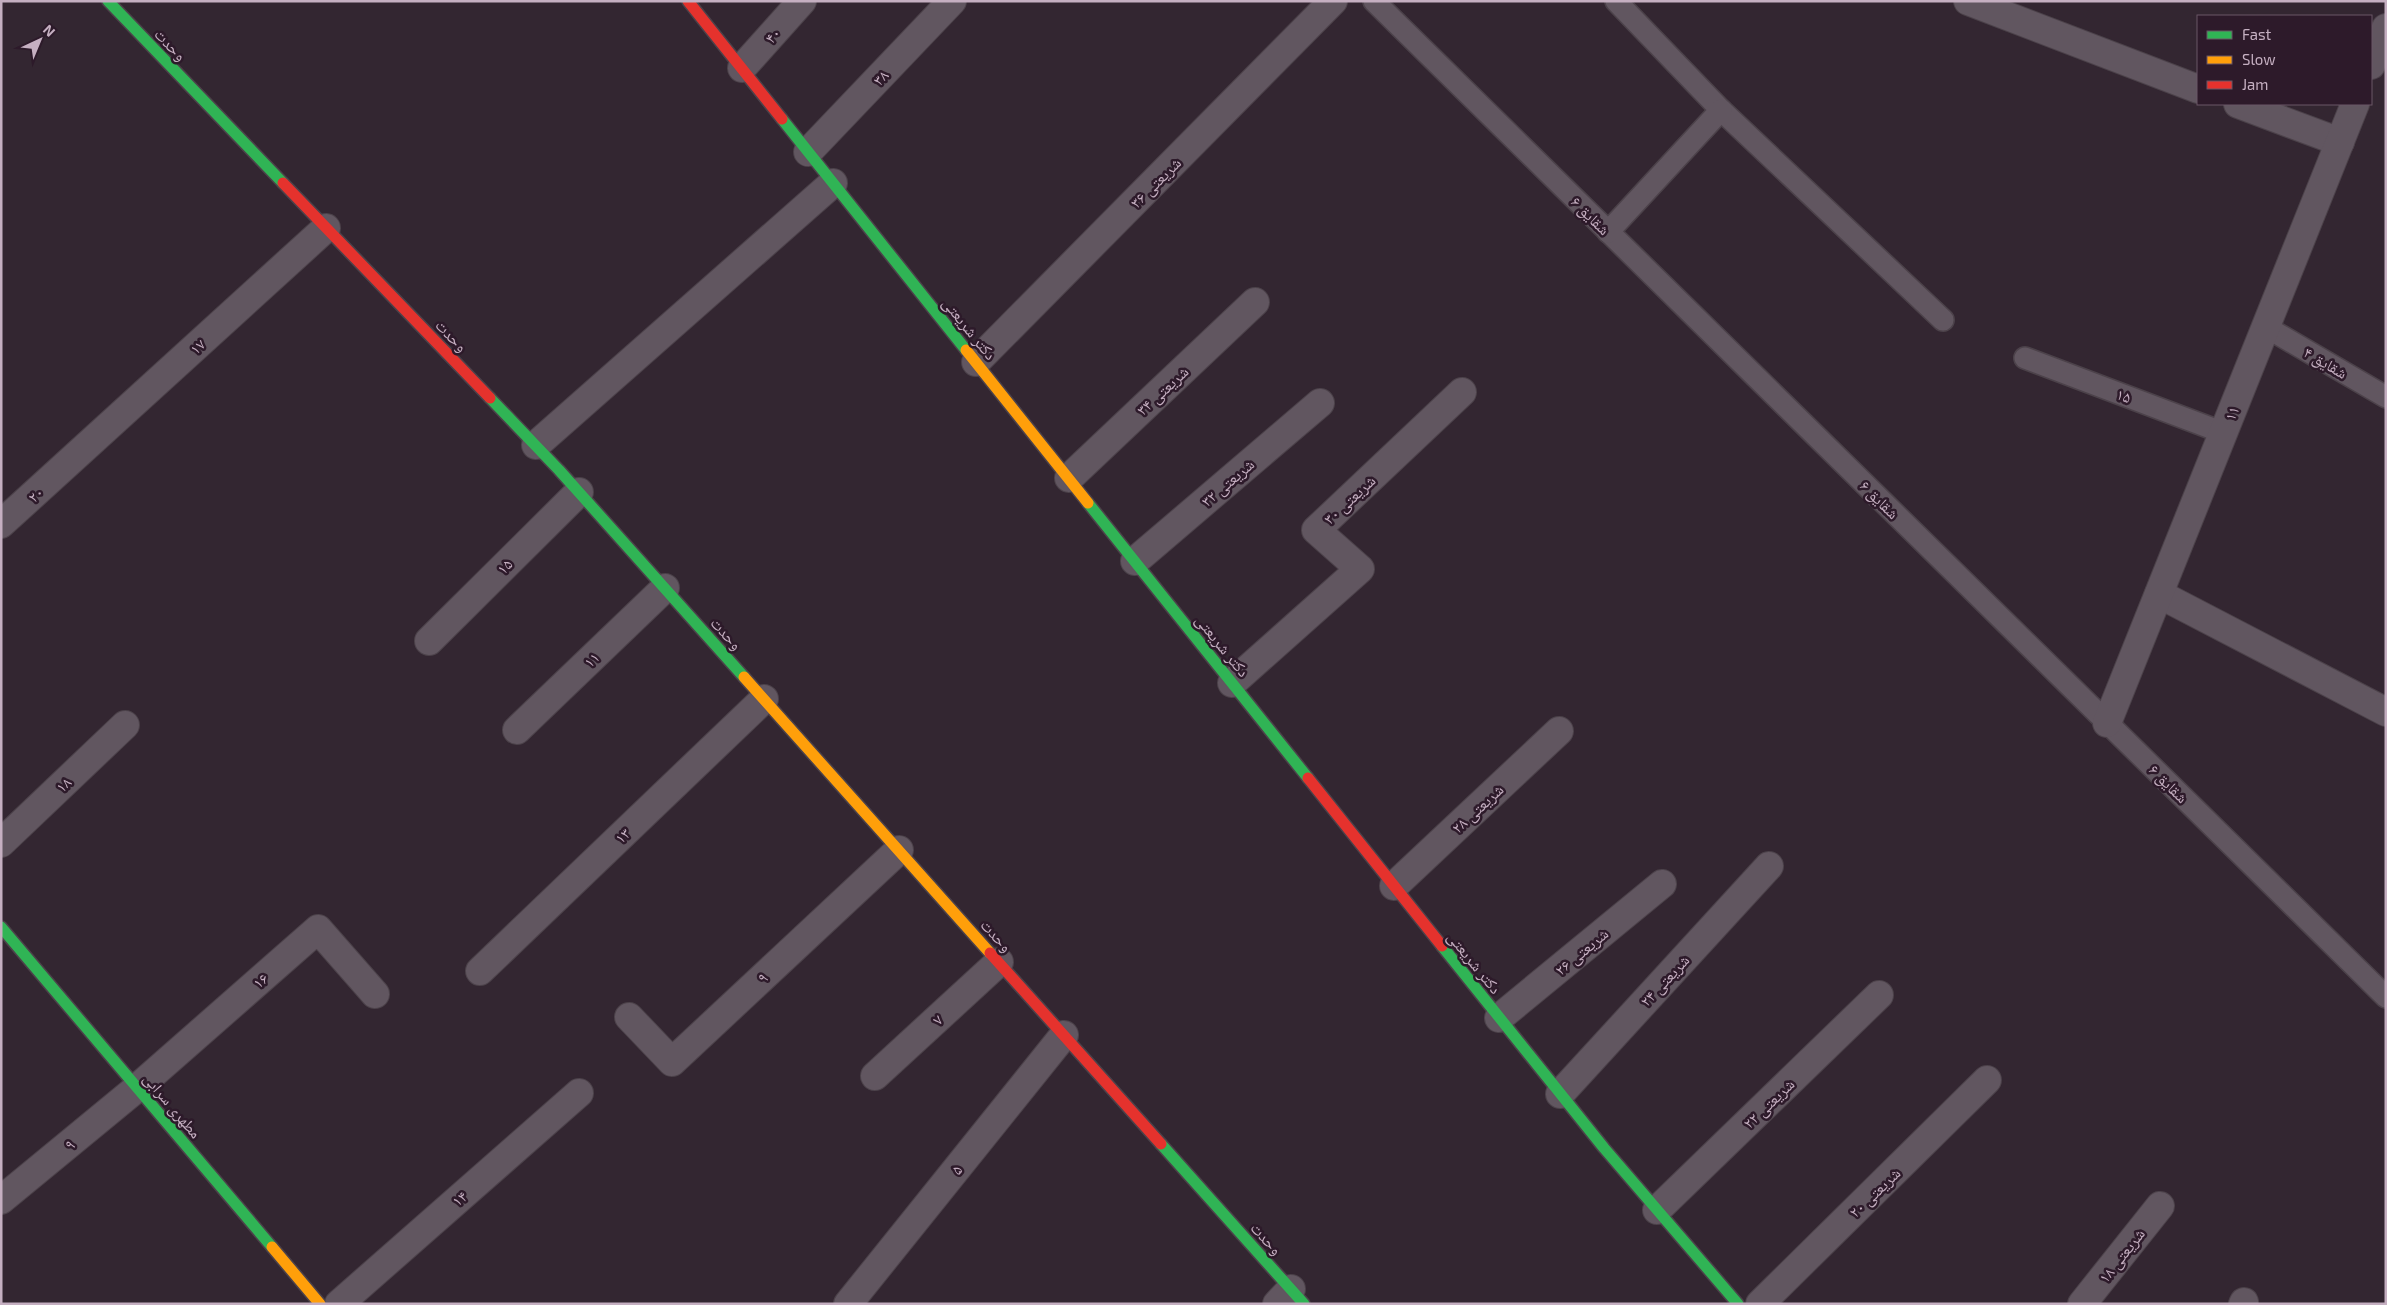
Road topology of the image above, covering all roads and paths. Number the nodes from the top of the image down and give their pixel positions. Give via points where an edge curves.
1 (108, 1) edge
2 (688, 1) edge
3 (802, 1) edge
4 (952, 1) edge
5 (1333, 1) edge
6 (1374, 1) edge
7 (1616, 1) edge
8 (1968, 1) edge
9 (2386, 28) edge
10 (2372, 63) edge
11 (742, 68) junction
12 (2197, 89) edge
13 (2241, 105) edge
14 (2356, 105) edge
15 (1721, 110) junction
16 (2340, 142) junction
17 (808, 152) junction
18 (832, 183) junction
19 (326, 228) junction
20 (1608, 232) junction
21 (1256, 302) dead end
22 (1943, 320) dead end
23 (2266, 327) junction
24 (2025, 358) dead end
25 (976, 362) junction
26 (1462, 392) dead end
27 (2386, 397) edge
28 (1320, 403) dead end
29 (2224, 433) junction
30 (536, 445) junction
31 (68, 464) joint
32 (1068, 478) junction
33 (579, 492) junction
34 (1, 524) edge
35 (1135, 561) junction
36 (665, 588) junction
37 (2159, 594) junction
38 (429, 641) dead end
39 (1232, 683) junction
40 (764, 699) junction
41 (2386, 712) edge
42 (2107, 723) junction
43 (124, 725) dead end
44 (517, 730) dead end
45 (1559, 731) dead end
46 (1, 843) edge
47 (899, 850) junction
48 (1769, 866) dead end
49 (1662, 884) dead end
50 (1394, 886) junction
51 (1, 927) edge
52 (999, 962) junction
53 (480, 971) dead end
54 (375, 994) dead end
55 (1878, 995) dead end
56 (2386, 997) edge
57 (629, 1017) dead end
58 (1499, 1018) junction
59 (1064, 1034) junction
60 (875, 1076) dead end
61 (1988, 1080) dead end
62 (137, 1088) junction
63 (579, 1092) dead end
64 (1560, 1094) junction
65 (1, 1200) edge
66 (2160, 1206) dead end
67 (1657, 1210) junction
68 (1291, 1299) edge
69 (320, 1304) edge
70 (340, 1304) edge
71 (848, 1304) edge
72 (1738, 1304) edge
73 (1760, 1304) edge
74 (2082, 1304) edge

1 - 19 street, وحدت
2 - 11 street, دکتر شریعتی
3 - 11 street, ۴۰
4 - 17 street, ۳۸
5 - 25 street, شریعتی ۳۶
6 - 20 lane, شقایق ۶
7 - 15 lane
8 - 12 street
9 - 10 street
11 - 17 street, دکتر شریعتی
13 - 16 street
14 - 16 street, ۱۱
15 - 20 lane
15 - 22 lane
16 - 23 street, ۱۱
17 - 18 street, دکتر شریعتی
18 - 25 street, دکتر شریعتی
18 - 30 street
19 - 30 street, وحدت
19 - 31 street, ۱۷
20 - 42 lane, شقایق ۶
21 - 32 street, شریعتی ۳۴
23 - 27 lane, شقایق ۴
23 - 29 street, ۱۱
24 - 29 lane, ۱۵
25 - 32 street, دکتر شریعتی
26 - 39 street, شریعتی ۳۰ via 1316,530 1360,569
28 - 35 street, شریعتی ۳۲
29 - 37 street, ۱۱
30 - 33 street, وحدت
31 - 34 street, ۲۰
32 - 35 street, دکتر شریعتی
33 - 36 street, وحدت
33 - 38 street, ۱۵
35 - 39 street, دکتر شریعتی
36 - 40 street, وحدت
36 - 44 street, ۱۱
37 - 41 street
37 - 42 street, ۱۱
39 - 50 street, دکتر شریعتی
40 - 47 street, وحدت
40 - 53 street, ۱۳
42 - 56 lane, شقایق ۶
43 - 46 street, ۱۸
45 - 50 street, شریعتی ۲۸
47 - 52 street, وحدت
47 - 57 street, ۹ via 672,1062
48 - 64 street, شریعتی ۲۴
49 - 58 street, شریعتی ۲۶
50 - 58 street, دکتر شریعتی
51 - 62 street, مطهری سرابی
52 - 59 street, وحدت
52 - 60 street, ۷
54 - 62 street, ۱۶ via 318,929
55 - 67 street, شریعتی ۲۲
58 - 64 street, دکتر شریعتی
59 - 68 street, وحدت
59 - 71 street, ۵
61 - 73 street, شریعتی ۲۰
62 - 65 street, ۹
62 - 69 street, مطهری سرابی
63 - 70 street, ۱۴
64 - 67 street, دکتر شریعتی
66 - 74 street, شریعتی ۱۸
67 - 72 street, دکتر شریعتی

